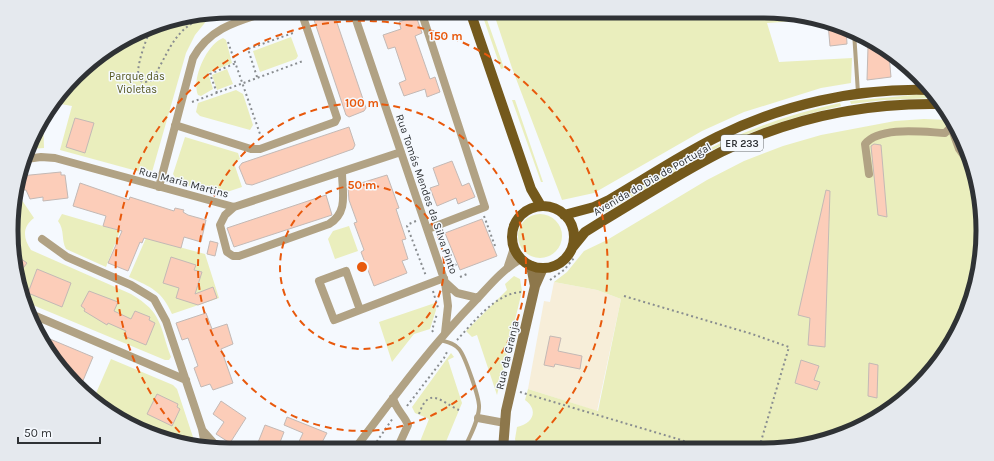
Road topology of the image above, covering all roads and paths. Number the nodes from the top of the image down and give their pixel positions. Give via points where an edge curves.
1 (249, 18) edge
2 (303, 18) edge
3 (355, 18) edge
4 (423, 18) edge
5 (472, 18) edge
6 (193, 21) edge
7 (293, 32) dead end
8 (149, 34) edge
9 (854, 39) edge
10 (228, 42) dead end
11 (303, 61) dead end
12 (236, 64) junction
13 (257, 77) junction
14 (242, 83) junction
15 (923, 90) edge
16 (217, 93) junction
17 (858, 94) junction
18 (192, 102) dead end
19 (934, 104) edge
20 (175, 125) junction
21 (949, 127) edge
22 (260, 134) dead end
23 (401, 152) junction
24 (31, 157) edge
25 (342, 172) junction
26 (869, 174) dead end
27 (159, 187) junction
28 (531, 189) junction
29 (541, 206) junction
30 (234, 207) junction
31 (531, 208) junction
32 (483, 215) dead end
33 (564, 215) junction
34 (417, 221) dead end
35 (428, 229) junction
36 (42, 239) dead end
37 (495, 246) dead end
38 (514, 248) junction
39 (573, 253) junction
40 (522, 260) junction
41 (455, 264) dead end
42 (508, 266) junction
43 (531, 266) junction
44 (457, 268) dead end
45 (543, 268) junction
46 (467, 274) dead end
47 (460, 277) dead end
48 (428, 279) dead end
49 (445, 280) junction
50 (548, 282) dead end
51 (535, 286) junction
52 (432, 289) dead end
53 (522, 292) dead end
54 (624, 296) dead end
55 (478, 298) junction
56 (360, 310) junction
57 (36, 316) edge
58 (433, 332) dead end
59 (445, 333) junction
60 (440, 340) junction
61 (457, 340) dead end
62 (451, 347) dead end
63 (186, 380) junction
64 (511, 389) junction
65 (392, 398) junction
66 (460, 410) dead end
67 (399, 412) junction
68 (419, 414) dead end
69 (478, 418) junction
70 (505, 423) junction
71 (202, 429) junction
72 (204, 441) edge
73 (213, 442) edge
74 (359, 443) edge
75 (376, 443) edge
76 (400, 443) edge
77 (467, 443) edge
78 (503, 443) edge
79 (689, 443) edge
80 (760, 443) edge

1 - 20 street via 225,26 200,45 193,58
2 - 20 street via 337,118 335,122 260,149 251,149
3 - 23 street, Rua Tomás Mendes da Silva Pinto
4 - 35 street via 485,208
5 - 28 main road
6 - 8 path via 184,28 168,48 152,80 147,82 139,77 138,68
7 - 13 path via 248,49
9 - 17 lane
10 - 12 path
11 - 13 path
12 - 14 path
12 - 16 path via 210,74
13 - 14 path
14 - 16 path
14 - 22 path
15 - 17 main road, Avenida do Dia de Portugal / ER 233
16 - 18 path
17 - 33 main road, Avenida do Dia de Portugal / ER 233 via 810,103 742,126 695,149 609,200
19 - 39 main road, Avenida do Dia de Portugal / ER 233 via 860,109 807,120 755,137 703,162 585,232
20 - 27 street
21 - 26 street via 944,133 887,133 870,138 865,144
23 - 25 street, Rua Maria Martins
23 - 35 street, Rua Tomás Mendes da Silva Pinto
24 - 27 street, Rua Maria Martins via 55,158
25 - 30 street, Rua Maria Martins
25 - 30 street via 343,209 338,219 239,256 227,252 220,225 225,215
27 - 30 street, Rua Maria Martins
28 - 29 main road
28 - 31 main road
29 - 31 main road
29 - 33 main road via 553,208
31 - 38 main road via 516,220 512,234
32 - 37 path
33 - 39 main road via 573,230
34 - 48 path via 408,226
35 - 49 street, Rua Tomás Mendes da Silva Pinto
36 - 63 street via 67,257 130,285 154,299 166,321
38 - 40 main road
38 - 42 street
39 - 45 main road via 560,262
39 - 50 path via 567,267
40 - 42 street
40 - 43 main road
41 - 44 path
42 - 55 street
43 - 45 main road
43 - 51 main road
45 - 51 main road, Rua da Granja
46 - 47 path
49 - 55 street, Rua Tomás Mendes da Silva Pinto via 457,292
49 - 56 street
49 - 59 street via 448,306
51 - 64 main road, Rua da Granja
52 - 58 path via 438,311
53 - 61 path via 508,296 482,313
54 - 80 path via 789,347
55 - 59 street
56 - 56 street via 334,320 319,281 346,271
57 - 63 street
59 - 60 street
60 - 65 street
60 - 69 lane via 450,342 460,350 478,397
62 - 67 path via 416,396
63 - 71 street
64 - 70 main road, Rua da Granja
64 - 79 path
65 - 67 street
65 - 74 street
66 - 68 path via 440,398 432,397 424,403
67 - 75 path
67 - 76 street via 408,426
69 - 70 street
69 - 77 lane
70 - 78 main road, Rua da Granja
71 - 72 street
71 - 73 street

